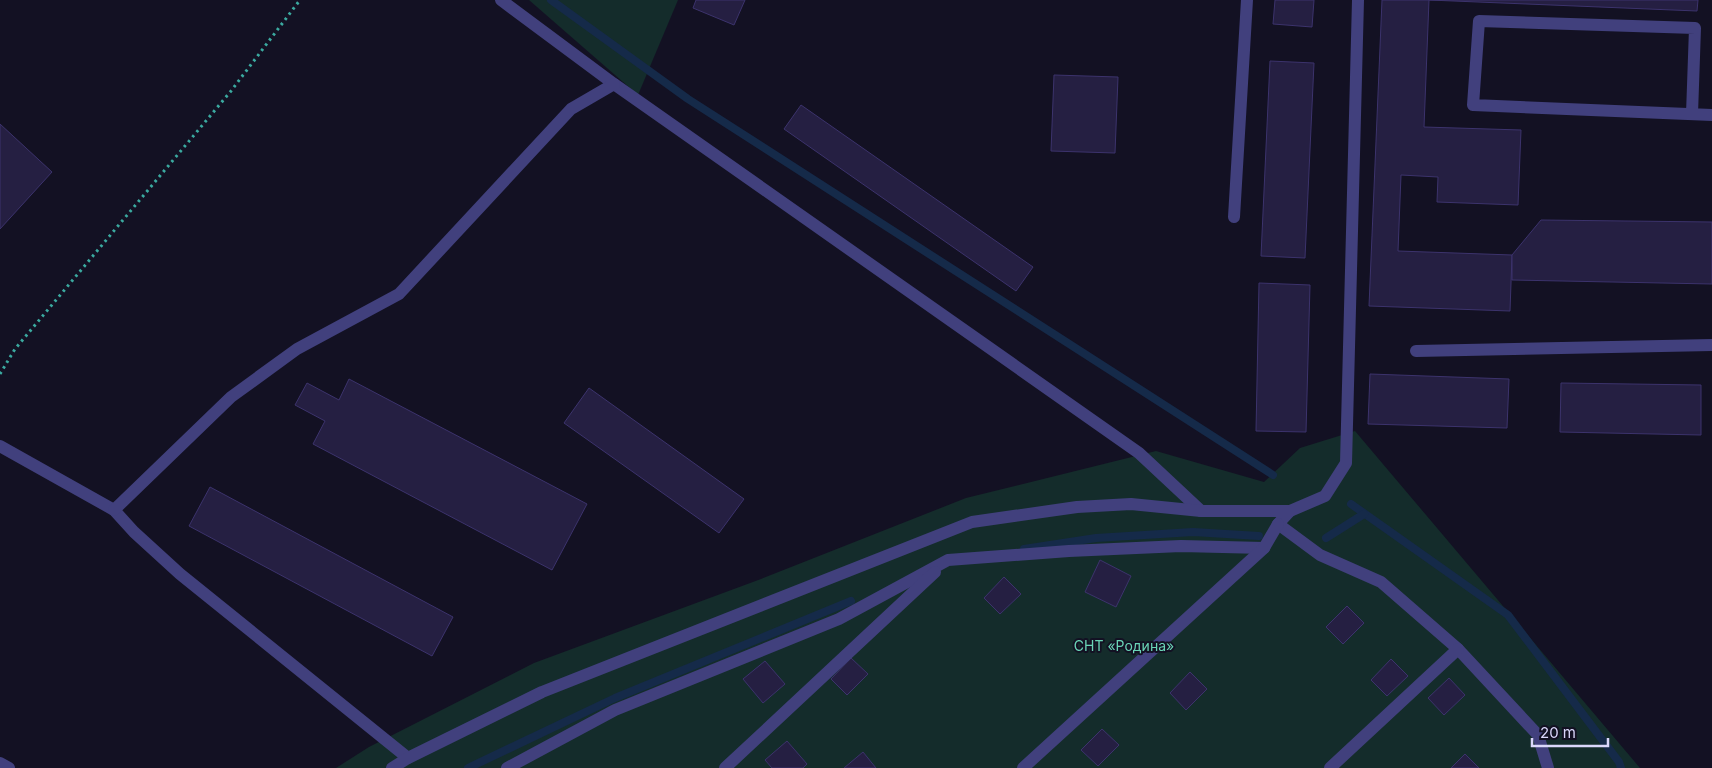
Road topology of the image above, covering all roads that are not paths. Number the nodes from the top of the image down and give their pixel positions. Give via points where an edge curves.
1 (501, 0) edge
2 (1247, 0) edge
3 (1358, 0) edge
4 (614, 84) junction
5 (1692, 114) junction
6 (1712, 115) edge
7 (1234, 218) dead end
8 (1712, 345) edge
9 (1416, 351) dead end
10 (0, 446) edge
11 (114, 510) junction
12 (1201, 511) junction
13 (1290, 511) junction
14 (1278, 524) junction
15 (1264, 548) junction
16 (948, 560) junction
17 (1458, 650) junction
18 (408, 758) junction
19 (0, 763) edge
20 (9, 768) edge
21 (392, 768) edge
22 (506, 768) edge
23 (725, 768) edge
24 (1023, 768) edge
25 (1330, 768) edge
26 (1548, 768) edge

1 - 4 street
2 - 7 street
3 - 13 street via 1346,463 1324,496
4 - 11 street via 571,109 399,294 297,349 231,397
4 - 12 street via 1139,453
5 - 5 street via 1473,105 1479,21 1695,28
5 - 6 street
8 - 9 street
10 - 11 street
11 - 18 street via 180,574
12 - 13 street
12 - 18 street via 1131,504 1077,507 972,522 542,692
13 - 14 street
14 - 15 street
14 - 17 street via 1320,555 1381,582
15 - 16 street via 1172,546
15 - 24 street
16 - 22 street via 839,619 615,710
16 - 23 street
17 - 25 street
17 - 26 street via 1538,735
18 - 21 street
19 - 20 street

